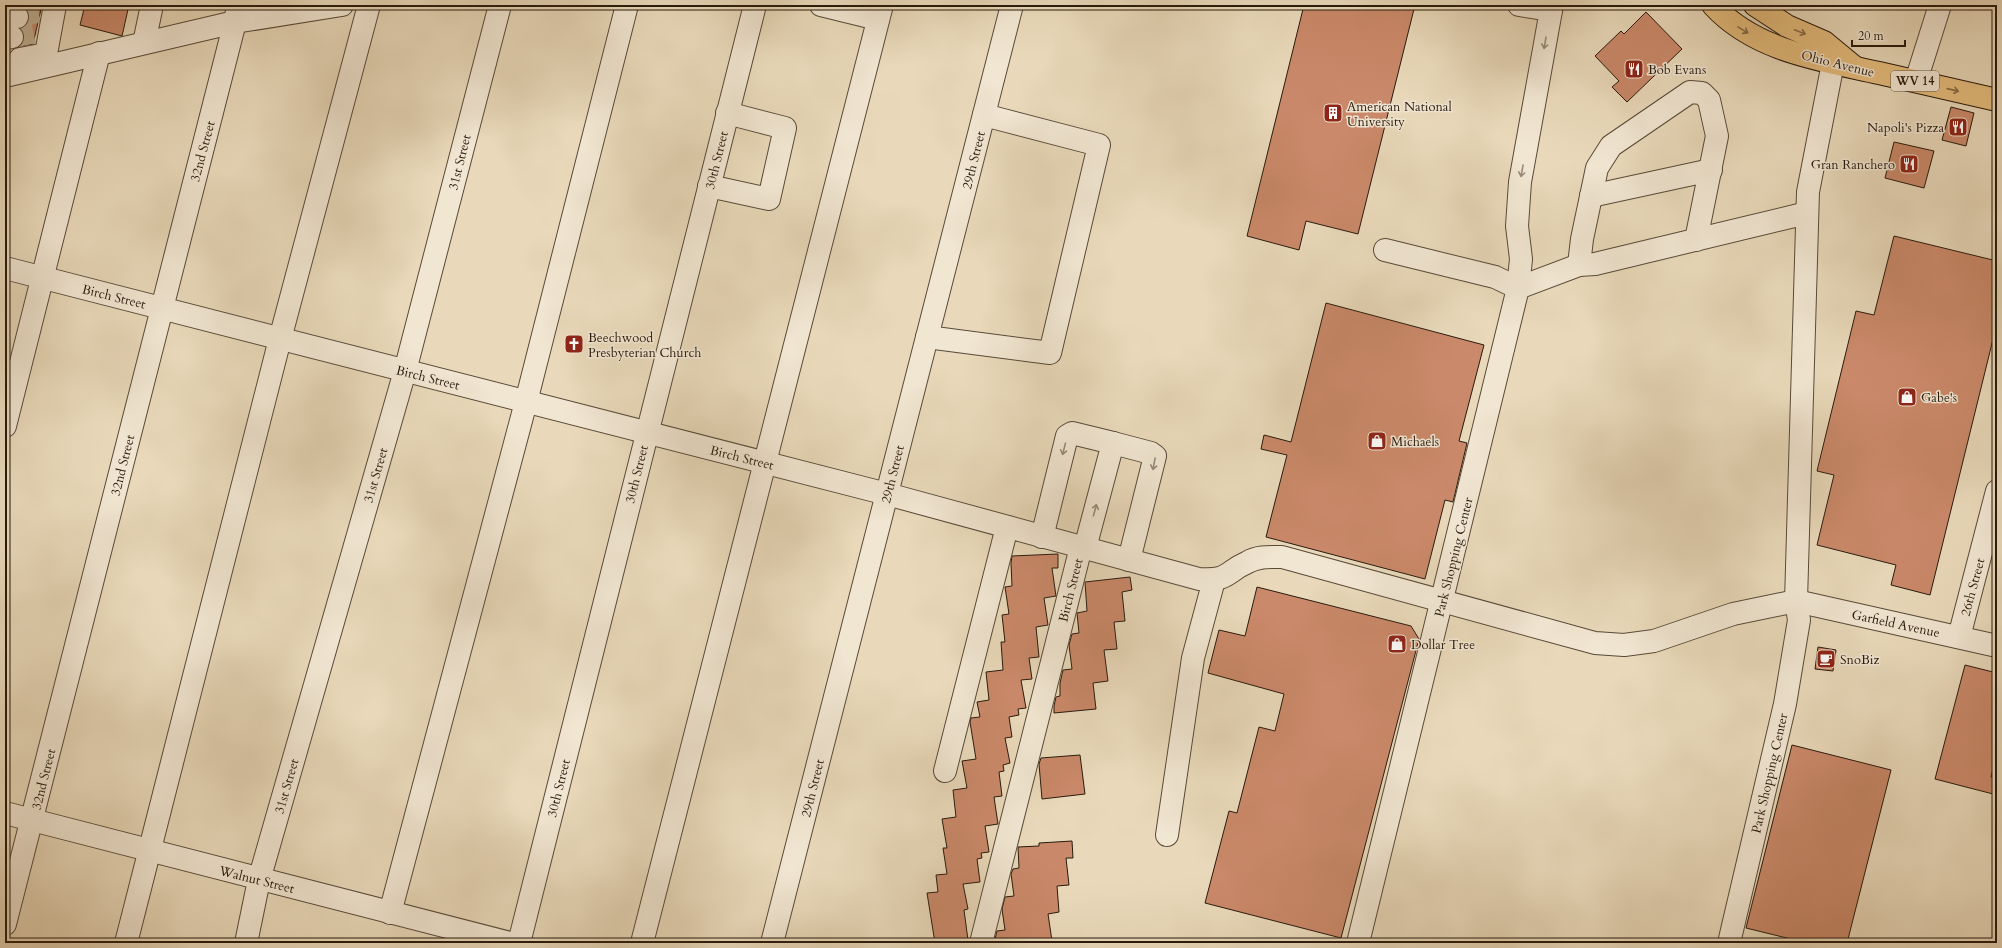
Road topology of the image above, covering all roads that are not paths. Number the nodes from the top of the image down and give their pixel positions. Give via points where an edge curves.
1 (152, 5) edge
2 (342, 5) edge
3 (369, 5) edge
4 (500, 5) edge
5 (627, 5) edge
6 (755, 5) edge
7 (821, 5) edge
8 (1012, 5) edge
9 (1519, 5) edge
10 (1713, 5) edge
11 (1755, 5) edge
12 (1940, 5) edge
13 (1551, 7) edge
14 (880, 12) edge
15 (237, 14) edge
16 (48, 17) edge
17 (144, 43) junction
18 (99, 53) junction
19 (5, 62) edge
20 (1843, 65) junction
21 (5, 76) edge
22 (1916, 81) junction
23 (1997, 100) edge
24 (727, 113) junction
25 (984, 115) junction
26 (1711, 170) junction
27 (709, 186) junction
28 (1591, 196) junction
29 (1807, 214) junction
30 (1696, 240) junction
31 (1385, 250) dead end
32 (1579, 266) junction
33 (5, 268) edge
34 (44, 278) junction
35 (1518, 288) junction
36 (161, 308) junction
37 (927, 337) junction
38 (280, 339) junction
39 (405, 371) junction
40 (526, 402) junction
41 (5, 426) edge
42 (647, 432) junction
43 (1113, 443) junction
44 (764, 462) junction
45 (1997, 491) edge
46 (887, 494) junction
47 (1007, 527) junction
48 (1042, 536) junction
49 (1083, 548) junction
50 (1129, 560) junction
51 (1214, 580) junction
52 (1442, 601) junction
53 (1796, 601) junction
54 (1959, 637) junction
55 (1997, 646) edge
56 (945, 771) dead end
57 (5, 814) edge
58 (32, 822) junction
59 (1167, 835) dead end
60 (149, 851) junction
61 (259, 880) junction
62 (390, 913) junction
63 (5, 924) edge
64 (126, 943) edge
65 (246, 943) edge
66 (510, 943) edge
67 (519, 943) edge
68 (642, 943) edge
69 (772, 943) edge
70 (981, 943) edge
71 (1358, 943) edge
72 (1729, 943) edge

1 - 17 street
2 - 15 street
3 - 38 street
4 - 39 street, 31st Street
5 - 40 street
6 - 24 street, 30th Street
7 - 14 street
8 - 25 street, 29th Street
9 - 13 street
10 -> 20 main road, Ohio Avenue / WV 14 via 1741,29 1776,47
11 -> 20 main road via 1787,26 1824,42
12 - 22 street
13 -> 35 street, Park Shopping Center via 1520,182 1517,226 1521,259
14 - 44 street
15 - 17 street
15 - 36 street, 32nd Street
16 - 19 street via 46,54
17 - 18 street
18 - 21 street
18 - 34 street
20 - 22 main road, Ohio Avenue / WV 14
20 - 29 street, Park Shopping Center via 1808,192
22 -> 23 main road, Ohio Avenue / WV 14
24 - 27 street, 30th Street
24 - 27 street via 785,128 769,199
25 - 37 street, 29th Street
25 - 37 street via 1099,145 1050,353
26 - 28 street
26 - 28 street via 1717,136 1709,100 1702,93 1690,92 1611,146 1597,168
26 - 30 street
27 - 42 street, 30th Street
28 - 32 street
29 - 30 street
29 - 53 street, Park Shopping Center
30 - 32 street
31 - 35 street via 1494,277
32 - 35 street
33 - 34 street, Birch Street
34 - 36 street, Birch Street
34 - 41 street
35 - 52 street, Park Shopping Center
36 - 38 street, Birch Street
36 - 58 street, 32nd Street
37 - 46 street, 29th Street
38 - 39 street, Birch Street
38 - 60 street
39 - 40 street, Birch Street
39 - 61 street, 31st Street
40 - 42 street, Birch Street
40 - 62 street
42 - 44 street, Birch Street
42 - 67 street, 30th Street
43 -> 48 street via 1072,433 1068,436
49 -> 43 street
43 -> 50 street via 1155,456
44 - 46 street, Birch Street
44 - 68 street
45 - 54 street, 26th Street
46 - 47 street, Birch Street
46 - 69 street, 29th Street
47 - 48 street, Birch Street
47 - 56 street
48 - 49 street, Birch Street
49 - 50 street
49 - 70 street, Birch Street
50 - 51 street via 1200,579
51 - 52 street via 1229,575 1248,562 1264,557 1282,557
51 - 59 street via 1193,658
52 - 53 street via 1595,643 1624,645 1654,641 1733,614
52 - 71 street, Park Shopping Center
53 - 54 street, Garfield Avenue
53 - 72 street, Park Shopping Center via 1799,620 1785,704
54 - 55 street, Garfield Avenue
57 - 58 street, Walnut Street
58 - 60 street, Walnut Street
58 - 63 street, 32nd Street
60 - 61 street, Walnut Street
60 - 64 street
61 - 62 street, Walnut Street
61 - 65 street, 31st Street
62 - 66 street, Walnut Street

